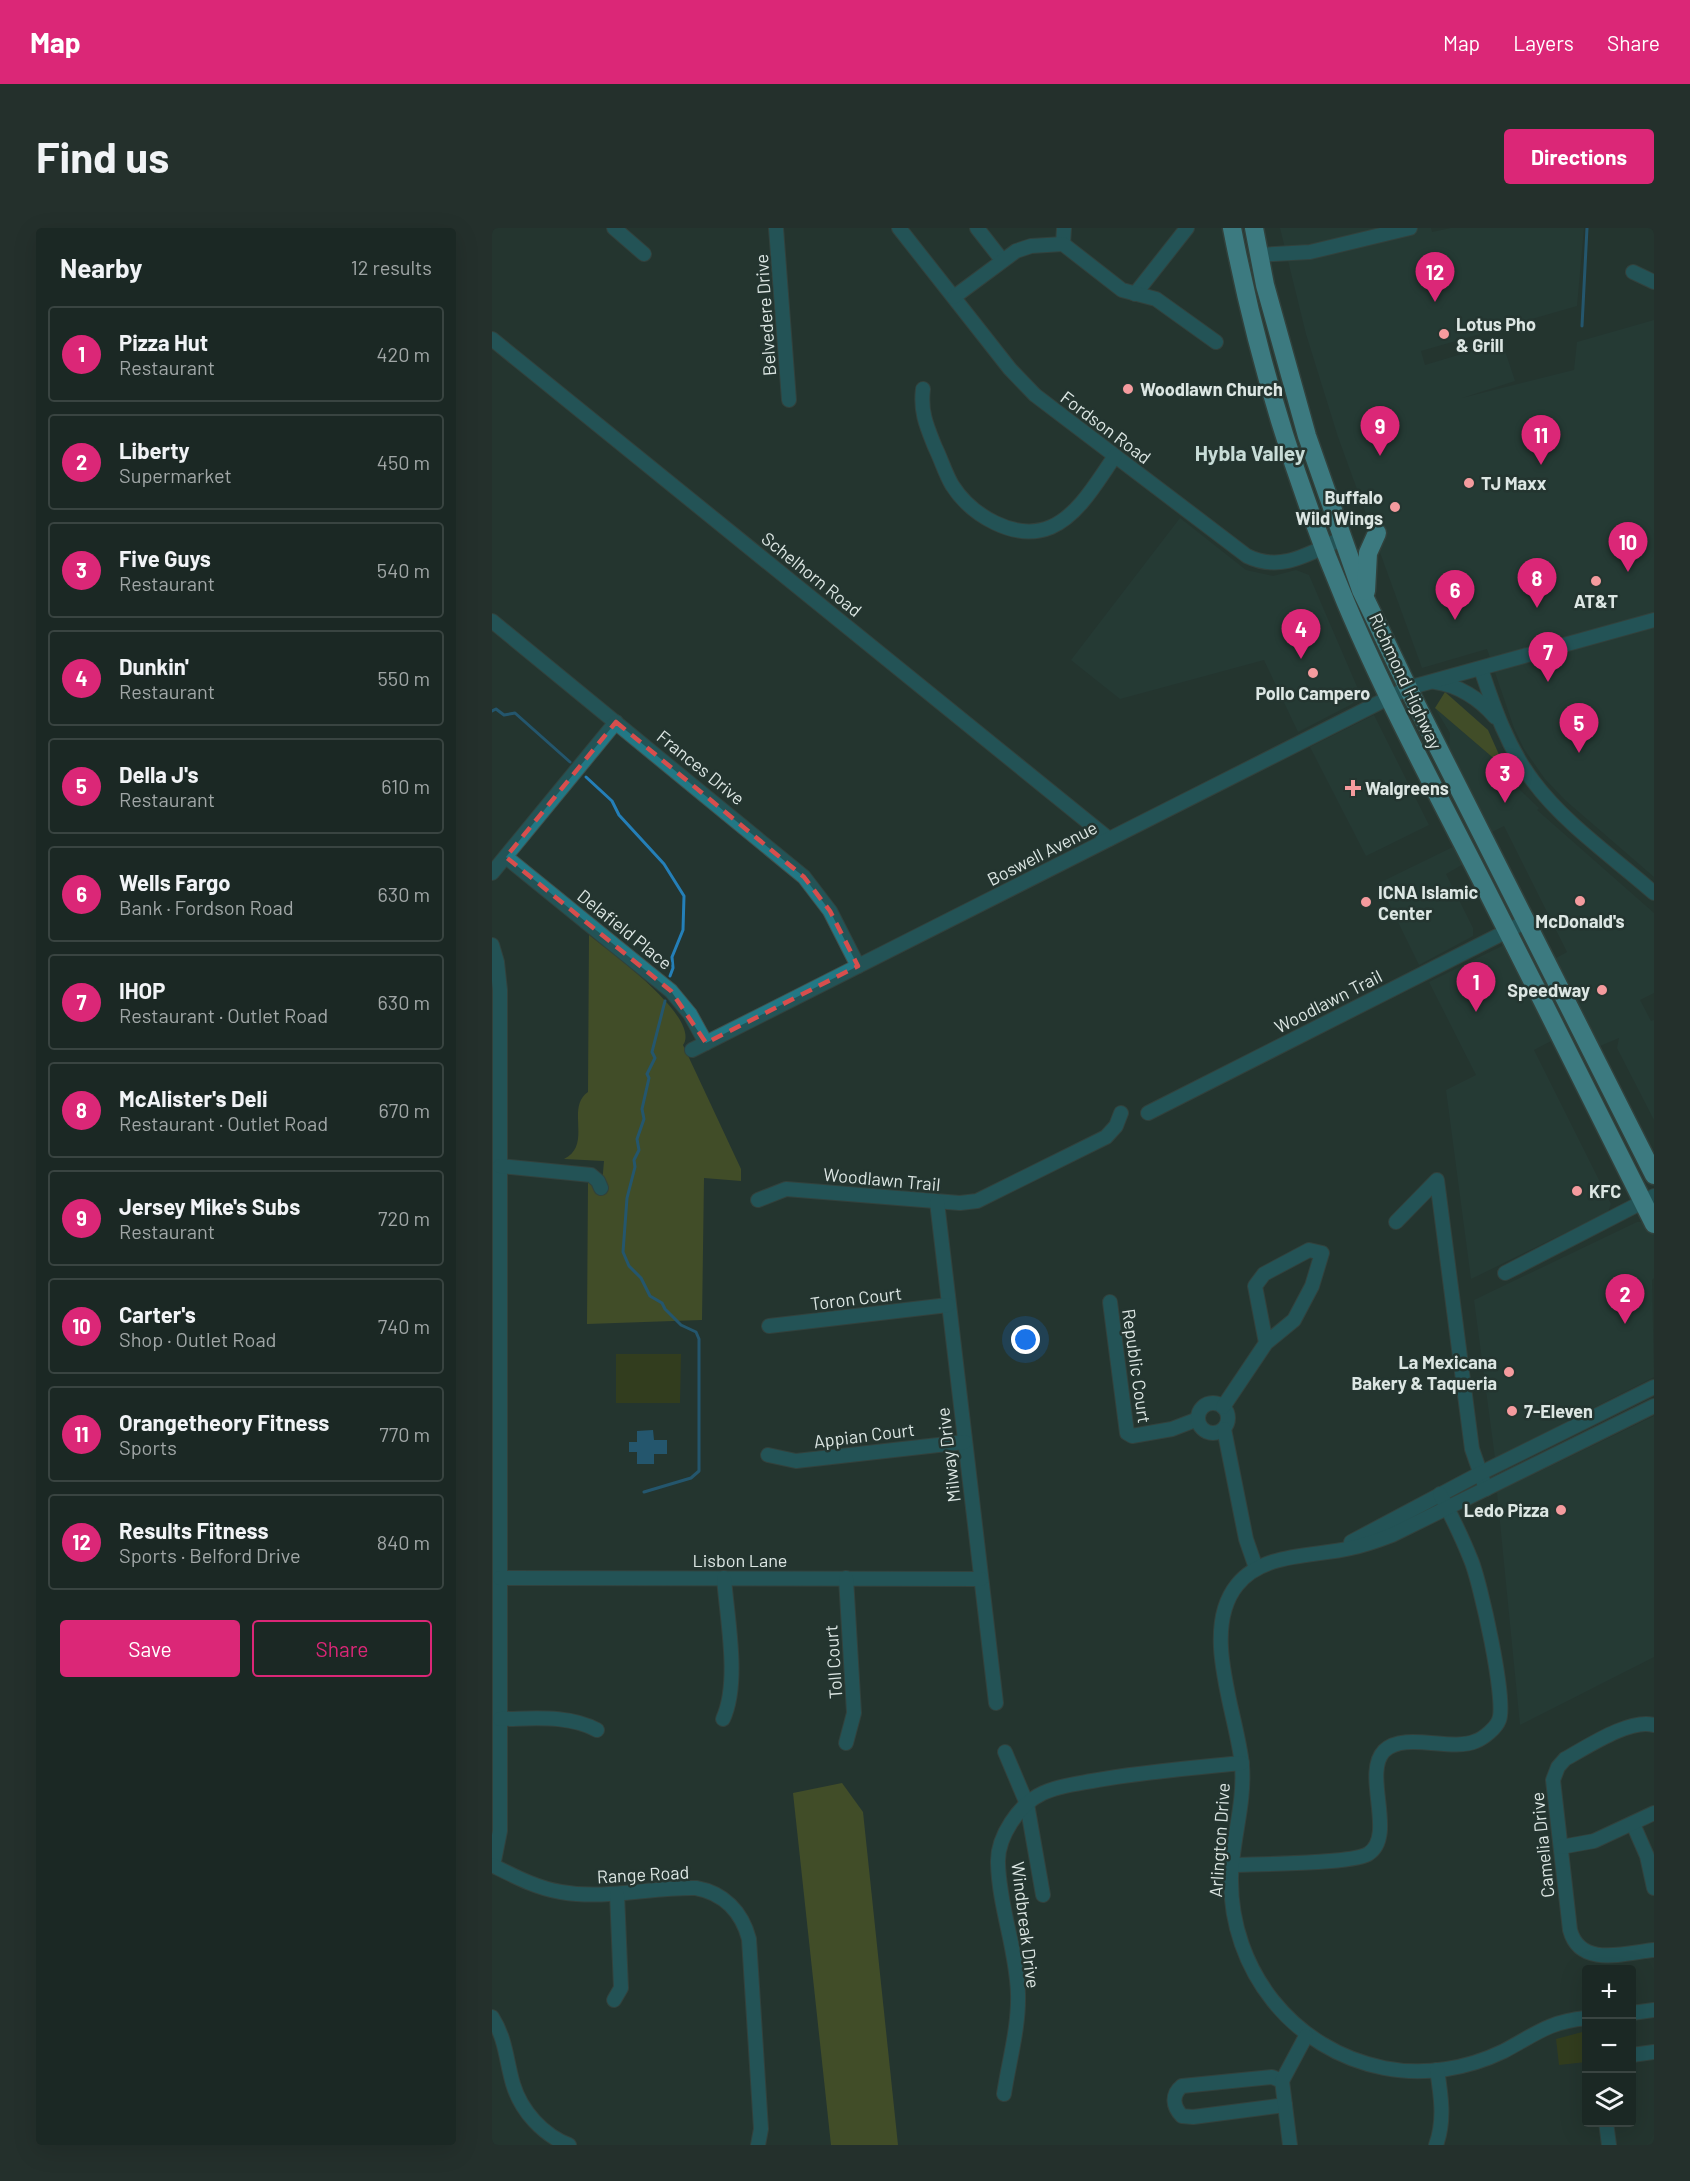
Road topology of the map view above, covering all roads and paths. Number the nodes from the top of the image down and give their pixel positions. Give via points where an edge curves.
1 (614, 228) edge
2 (776, 228) edge
3 (899, 228) edge
4 (977, 228) edge
5 (1064, 228) edge
6 (1187, 228) edge
7 (1232, 228) edge
8 (1254, 228) edge
9 (1410, 228) edge
10 (1063, 243) junction
11 (644, 254) dead end
12 (1259, 255) junction
13 (1002, 261) junction
14 (1633, 272) dead end
15 (1654, 282) edge
16 (1135, 294) junction
17 (954, 297) junction
18 (492, 339) edge
19 (1216, 342) dead end
20 (923, 390) dead end
21 (789, 400) dead end
22 (1115, 456) junction
23 (1377, 533) dead end
24 (1341, 539) junction
25 (1323, 547) junction
26 (1369, 607) junction
27 (1654, 620) edge
28 (492, 621) edge
29 (1481, 669) junction
30 (1433, 682) junction
31 (1408, 688) junction
32 (1389, 697) junction
33 (616, 722) junction
34 (1500, 723) junction
35 (1109, 839) junction
36 (506, 857) junction
37 (492, 873) edge
38 (1654, 892) edge
39 (1526, 922) junction
40 (1507, 932) junction
41 (492, 945) edge
42 (858, 966) junction
43 (706, 1043) junction
44 (692, 1050) dead end
45 (496, 1068) edge
46 (1121, 1113) dead end
47 (1148, 1113) dead end
48 (500, 1166) junction
49 (1654, 1175) edge
50 (601, 1188) dead end
51 (1648, 1199) edge
52 (758, 1200) dead end
53 (937, 1202) junction
54 (1396, 1222) dead end
55 (1654, 1224) edge
56 (496, 1244) edge
57 (1505, 1274) dead end
58 (1110, 1302) dead end
59 (948, 1305) junction
60 (770, 1326) dead end
61 (1266, 1343) junction
62 (1654, 1387) edge
63 (1654, 1406) edge
64 (1223, 1407) junction
65 (1198, 1419) junction
66 (1224, 1429) junction
67 (964, 1442) junction
68 (768, 1455) dead end
69 (1479, 1474) junction
70 (1486, 1490) junction
71 (1440, 1494) junction
72 (1448, 1509) junction
73 (1333, 1552) junction
74 (1256, 1568) junction
75 (500, 1578) junction
76 (724, 1578) junction
77 (846, 1578) junction
78 (981, 1579) junction
79 (996, 1703) dead end
80 (500, 1719) junction
81 (723, 1719) dead end
82 (1654, 1725) edge
83 (597, 1730) dead end
84 (846, 1743) dead end
85 (1005, 1752) dead end
86 (1242, 1763) junction
87 (1027, 1804) junction
88 (1654, 1813) edge
89 (1633, 1824) junction
90 (1561, 1847) junction
91 (493, 1865) edge
92 (1232, 1865) junction
93 (1654, 1888) edge
94 (617, 1894) junction
95 (1043, 1895) dead end
96 (1654, 1950) edge
97 (614, 2000) dead end
98 (1654, 2010) edge
99 (1636, 2012) edge
100 (492, 2017) edge
101 (1582, 2019) edge
102 (1306, 2036) junction
103 (1654, 2052) edge
104 (1636, 2054) edge
105 (1437, 2070) junction
106 (1282, 2081) junction
107 (1004, 2094) dead end
108 (1285, 2104) junction
109 (1607, 2127) edge
110 (569, 2145) edge
111 (758, 2145) edge
112 (1290, 2145) edge
113 (1436, 2145) edge
114 (1609, 2145) edge

1 - 11 street
2 - 21 street, Belvedere Drive
3 - 17 street, Fordson Road
4 - 13 street
5 - 10 street
6 - 16 street
7 - 25 highway, Richmond Highway via 1269,385
8 - 12 highway, Richmond Highway
9 - 12 street via 1310,252
10 - 13 street via 1031,246
10 - 16 street via 1122,290
12 - 24 highway, Richmond Highway via 1307,436
13 - 17 street
14 - 15 street
16 - 19 street via 1156,299
17 - 22 street, Fordson Road via 1020,381
18 - 35 street, Schelhorn Road
20 - 22 street via 923,418 951,483 979,511 1006,528 1032,532 1060,523 1077,508
22 - 25 street, Fordson Road via 1256,561 1280,564
23 - 26 highway via 1366,569
24 - 25 street, Fordson Road
24 - 26 highway, Richmond Highway
25 - 32 highway, Richmond Highway
26 - 31 highway, Richmond Highway
27 - 29 street
28 - 33 street, Frances Drive
29 - 30 street
29 - 34 street
30 - 31 street
30 - 34 street via 1446,683 1474,698
31 - 32 street, Boswell Avenue
31 - 39 highway, Richmond Highway
32 - 35 street, Boswell Avenue
32 - 40 highway, Richmond Highway
33 - 36 street
33 - 42 street, Frances Drive via 804,877 830,911
34 - 38 street via 1524,768 1549,801
35 - 42 street, Boswell Avenue
36 - 37 street
36 - 43 street, Delafield Place via 671,991
39 - 40 street, Woodlawn Trail
39 - 49 highway, Richmond Highway
40 - 47 street, Woodlawn Trail
40 - 51 highway, Richmond Highway
41 - 45 street via 500,974
42 - 43 street, Boswell Avenue
43 - 44 street, Boswell Avenue
45 - 48 street
46 - 53 street, Woodlawn Trail via 1106,1137 998,1192 968,1202
48 - 50 street via 591,1175
48 - 56 street
51 - 55 highway, Richmond Highway
51 - 57 street
52 - 53 street, Woodlawn Trail via 786,1189
53 - 59 street, Milway Drive
54 - 69 street via 1437,1180 1472,1449
56 - 75 street
58 - 65 street, Republic Court via 1127,1433 1132,1436 1172,1429
59 - 60 street, Toron Court
59 - 67 street, Milway Drive
61 - 61 street via 1294,1320 1312,1286 1322,1253 1309,1250 1264,1274 1256,1286
61 - 64 street
62 - 69 street, Arlington Drive
63 - 70 street, Arlington Drive
64 - 65 street, Republic Court via 1207,1404
64 - 66 street via 1228,1420
65 - 66 street via 1210,1433
66 - 74 street via 1246,1539
67 - 68 street, Appian Court via 796,1461
67 - 78 street, Milway Drive
69 - 70 street
69 - 71 street, Arlington Drive
70 - 72 street, Arlington Drive
71 - 72 street
71 - 73 street, Arlington Drive
72 - 73 street, Arlington Drive via 1374,1542
72 - 92 street via 1472,1562 1497,1668 1500,1719 1476,1741 1401,1743 1386,1749 1377,1764 1379,1839 1370,1853 1349,1859
73 - 74 street, Arlington Drive via 1279,1560
74 - 86 street, Arlington Drive via 1231,1594 1221,1620 1228,1692
75 - 76 street, Lisbon Lane
75 - 80 street
76 - 77 street, Lisbon Lane
76 - 81 street via 731,1687
77 - 78 street, Lisbon Lane
77 - 84 street, Toll Court via 854,1713
78 - 79 street, Milway Drive
80 - 83 street via 567,1719
80 - 91 street via 500,1831
82 - 90 street, Camelia Drive via 1631,1725 1565,1759 1558,1767 1553,1780
85 - 87 street, Windbreak Drive
86 - 87 street, Windbreak Drive via 1060,1787
86 - 92 street, Arlington Drive via 1242,1803
87 - 95 street, Windbreak Drive
87 - 107 street, Windbreak Drive via 1003,1838 998,1861 1016,1961 1018,1996
88 - 89 street
89 - 90 street via 1594,1841
89 - 93 street via 1647,1856
90 - 96 street, Camelia Drive via 1570,1930 1580,1949 1604,1956
91 - 94 street, Range Road via 524,1881 559,1892
92 - 102 street, Arlington Drive via 1232,1902 1246,1957 1268,1994
94 - 97 street via 621,1988
94 - 111 street, Range Road via 701,1889 725,1900 744,1924 749,1939 761,2129
98 - 99 street
100 - 110 street via 504,2039 512,2083 523,2106 541,2128
101 - 105 street, Arlington Drive via 1545,2027 1479,2061
102 - 105 street, Arlington Drive via 1371,2065
102 - 106 street
103 - 104 street
105 - 113 street via 1442,2101
106 - 108 street
106 - 108 street via 1272,2077 1182,2086 1174,2100 1182,2116 1193,2117
108 - 112 street
109 - 114 street

